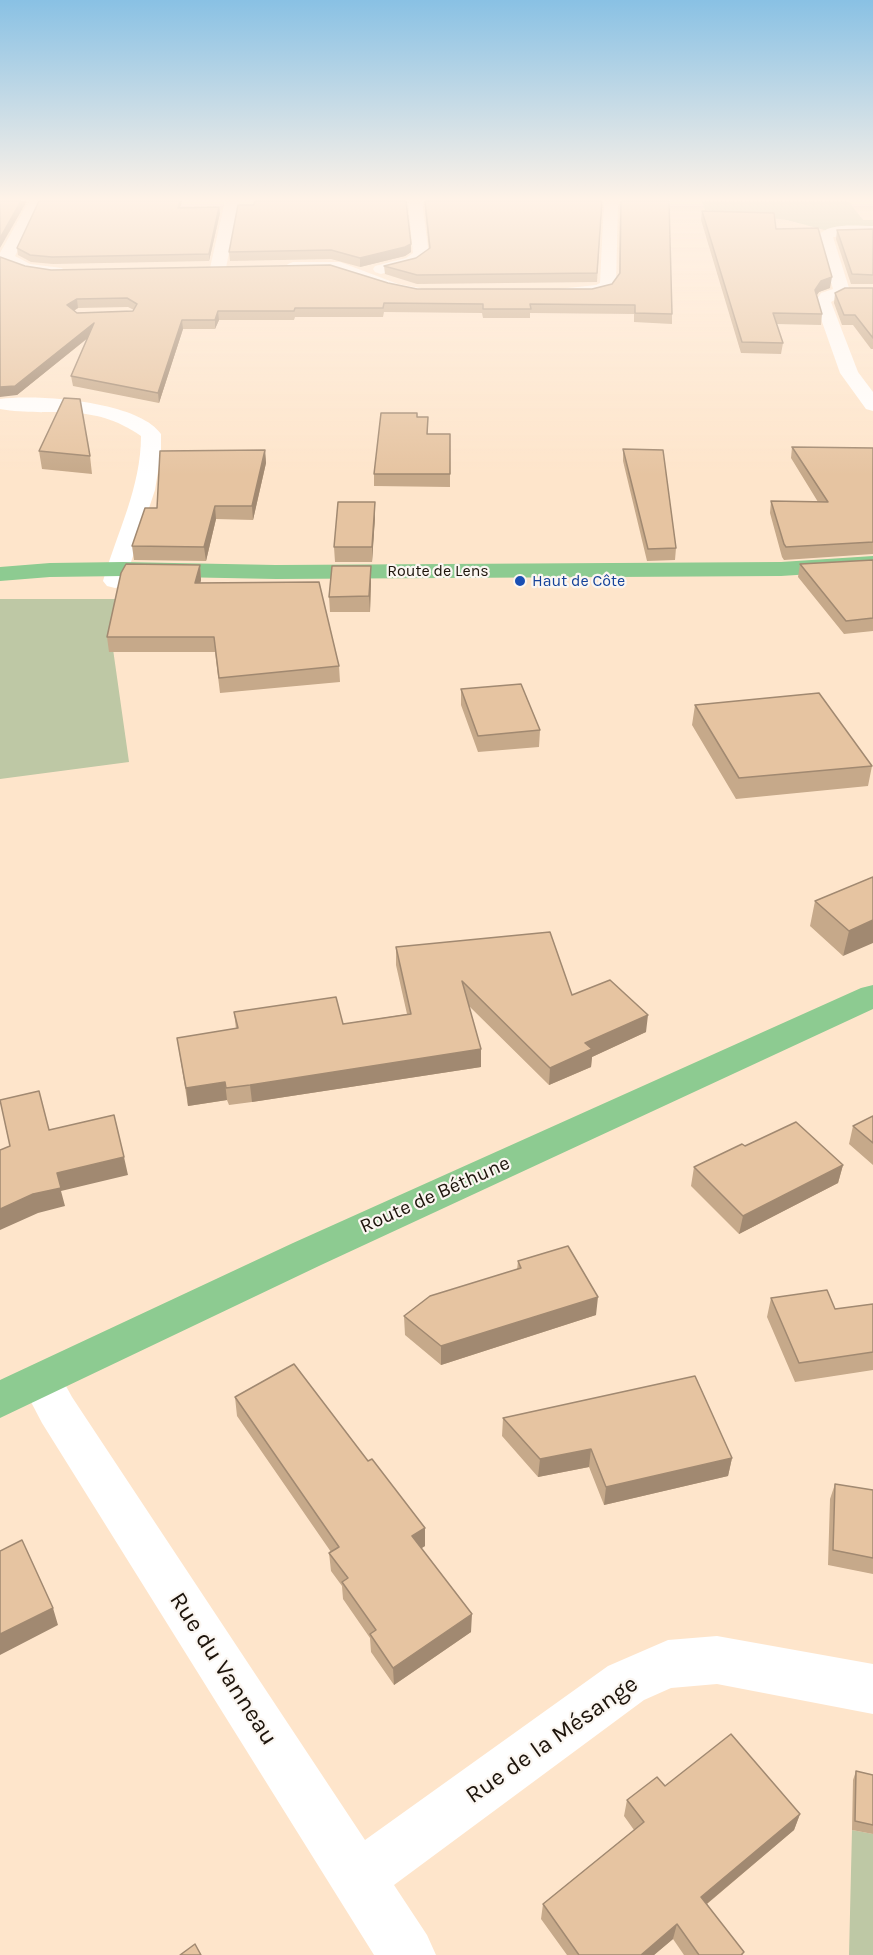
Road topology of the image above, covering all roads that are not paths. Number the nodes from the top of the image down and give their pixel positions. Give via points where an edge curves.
1 (838, 292) edge
2 (844, 362) junction
3 (863, 362) dead end
4 (3, 404) edge
5 (872, 404) edge
6 (873, 563) edge
7 (781, 569) junction
8 (0, 574) edge
9 (873, 574) edge
10 (117, 575) junction
11 (0, 579) edge
12 (873, 996) edge
13 (21, 1390) edge
14 (873, 1689) edge
15 (358, 1878) junction
16 (408, 1955) edge

1 - 2 street via 827,296 823,304
2 - 3 street
2 - 5 street
4 - 10 street via 109,412 151,434 153,451 146,482
6 - 7 main road, Route de Lens
7 - 9 main road, Route de Lens
7 - 10 main road, Route de Lens via 276,572 200,579
8 - 10 main road, Route de Lens via 29,569
10 - 11 main road, Route de Lens via 24,582
12 - 13 main road, Route de Béthune via 307,1254
13 - 15 street, Rue du Vanneau via 57,1410
14 - 15 street, Rue de la Mésange via 717,1660 668,1664 626,1683
15 - 16 street, Rue du Vanneau

